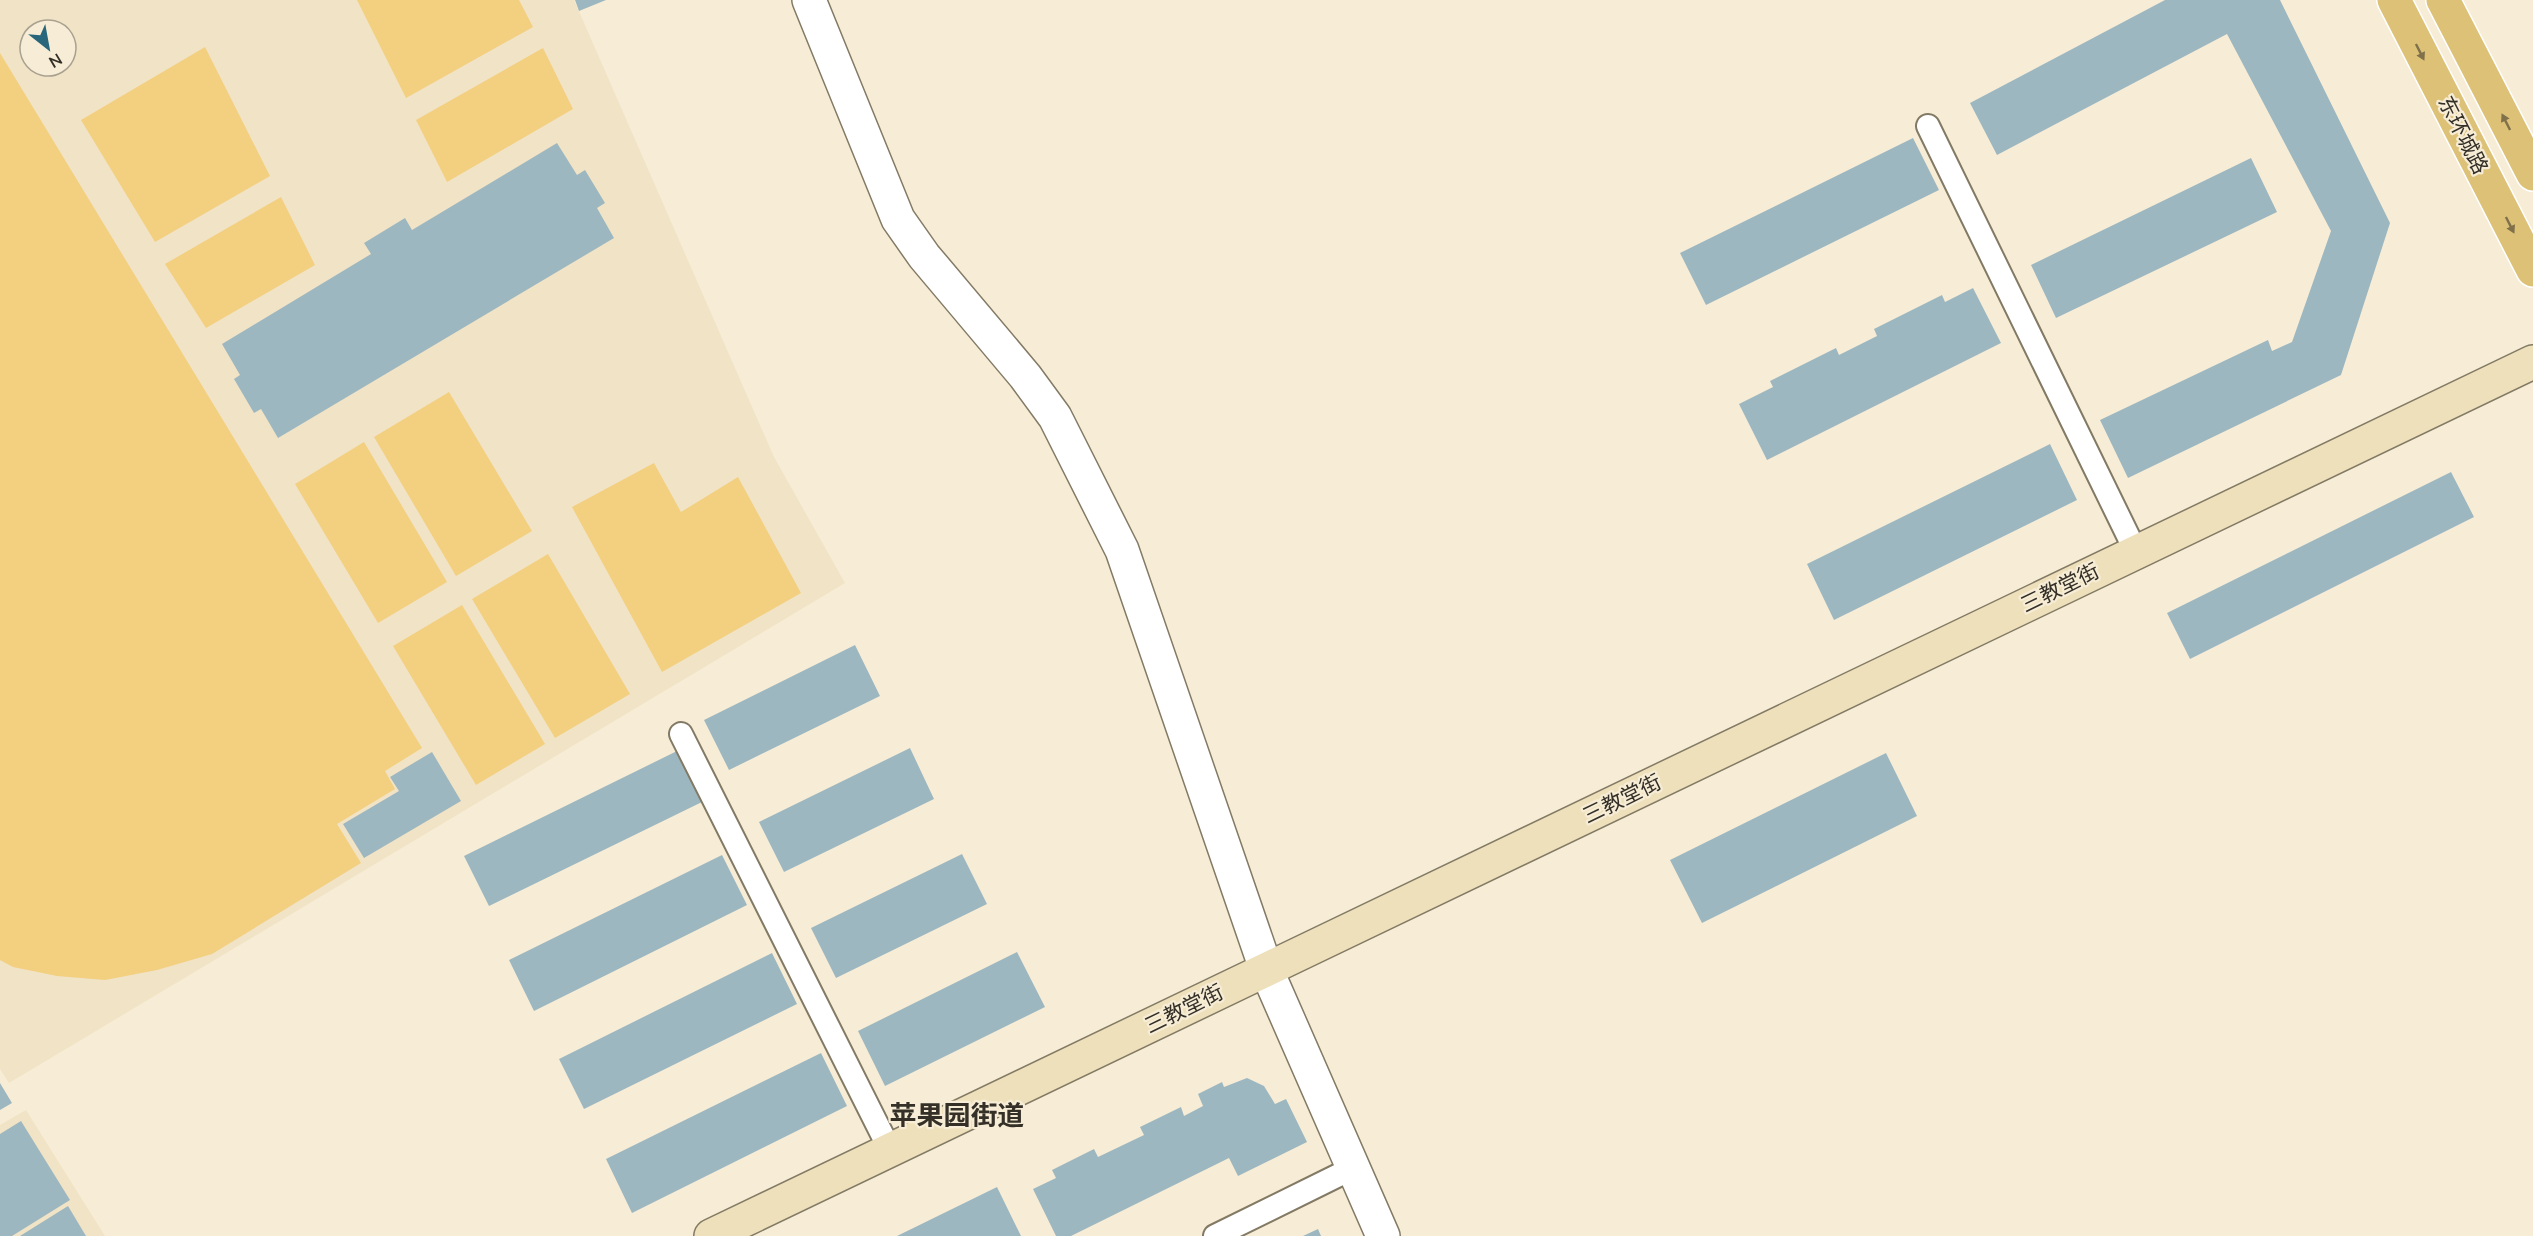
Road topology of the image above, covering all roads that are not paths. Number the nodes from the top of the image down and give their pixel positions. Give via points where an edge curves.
1 (809, 0) edge
2 (2394, 0) edge
3 (2443, 0) edge
4 (1928, 126) dead end
5 (2533, 174) edge
6 (2533, 270) edge
7 (2533, 362) edge
8 (2136, 552) junction
9 (681, 734) dead end
10 (1266, 969) junction
11 (890, 1150) junction
12 (1353, 1168) junction
13 (711, 1236) edge
14 (1215, 1236) edge
15 (1383, 1236) edge

1 - 10 street via 898,219 1055,417 1122,550
2 -> 6 main road, 东环城路
5 -> 3 main road, 东环城路
4 - 8 lane
7 - 8 street, 三教堂街
8 - 10 street, 三教堂街
9 - 11 lane
10 - 11 street, 三教堂街
10 - 12 street
11 - 13 street, 三教堂街
12 - 14 lane
12 - 15 street

